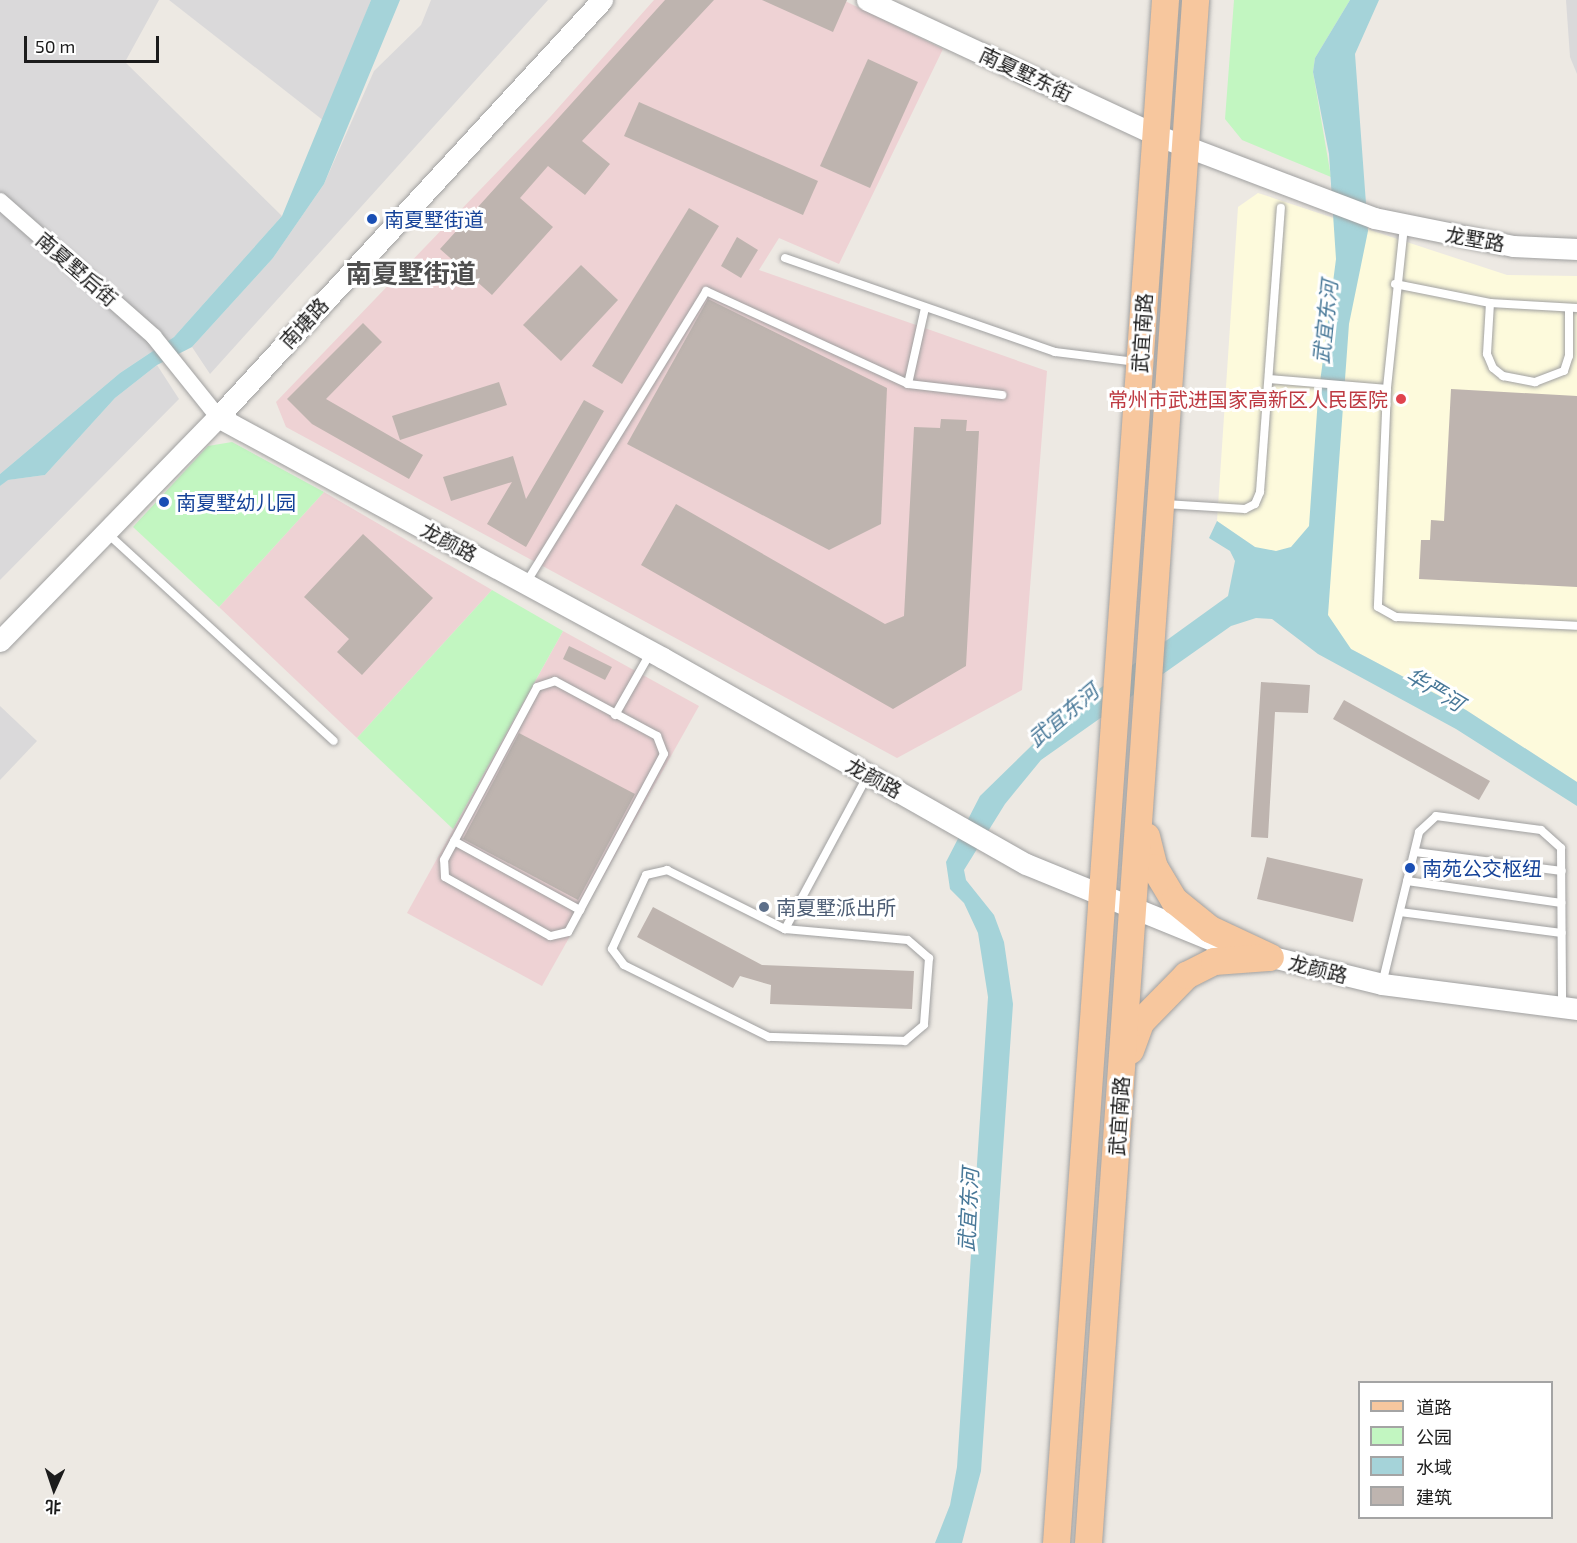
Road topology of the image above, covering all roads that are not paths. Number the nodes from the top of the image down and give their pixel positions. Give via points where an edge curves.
1 (602, 0) edge
2 (867, 0) edge
3 (1165, 0) edge
4 (1195, 0) edge
5 (1156, 135) junction
6 (1185, 147) junction
7 (0, 201) edge
8 (1281, 208) dead end
9 (1404, 226) junction
10 (1577, 249) edge
11 (785, 258) dead end
12 (1395, 284) junction
13 (1490, 303) junction
14 (925, 308) junction
15 (1573, 309) edge
16 (1140, 362) junction
17 (1270, 379) junction
18 (908, 384) junction
19 (1387, 389) junction
20 (1002, 395) dead end
21 (218, 417) junction
22 (1160, 503) junction
23 (108, 534) junction
24 (525, 583) junction
25 (1577, 626) edge
26 (0, 641) edge
27 (652, 652) junction
28 (615, 715) junction
29 (334, 741) dead end
30 (868, 775) junction
31 (1141, 814) junction
32 (454, 841) junction
33 (1414, 852) junction
34 (1562, 871) junction
35 (1407, 881) junction
36 (1103, 898) junction
37 (1562, 903) junction
38 (580, 910) junction
39 (1134, 911) junction
40 (1400, 912) junction
41 (785, 929) junction
42 (1562, 933) junction
43 (1270, 957) junction
44 (1382, 984) junction
45 (1570, 1009) edge
46 (1123, 1068) junction
47 (1056, 1543) edge
48 (1088, 1543) edge

1 - 21 street, 南塘路
2 - 5 street, 南夏墅东街
3 - 5 main road, 武宜南路
4 - 6 main road, 武宜南路
5 - 6 street, 南夏墅东街
5 - 16 main road, 武宜南路
6 - 9 street, 龙墅路
6 - 22 main road, 武宜南路
7 - 21 street, 南夏墅后街 via 154,337
8 - 17 lane
9 - 10 street, 龙墅路 via 1513,246
9 - 12 lane
11 - 14 lane
12 - 13 lane
12 - 19 lane
13 - 15 lane
13 - 15 lane via 1486,354 1493,368 1503,376 1535,382 1564,371
14 - 16 lane via 1055,352
14 - 18 lane
16 - 36 main road, 武宜南路
17 - 19 lane
17 - 22 lane via 1260,492 1255,504 1245,509
18 - 20 lane
18 - 24 lane via 706,291
19 - 25 lane via 1378,607 1396,617
21 - 23 street, 南塘路
21 - 24 street, 龙颜路
22 - 31 main road, 武宜南路
23 - 26 street, 南塘路
23 - 29 lane
24 - 27 street, 龙颜路
27 - 28 lane
27 - 30 street, 龙颜路
28 - 32 lane via 555,681 537,687
28 - 38 lane via 657,736 664,754
30 - 36 street, 龙颜路 via 1000,849
30 - 41 lane
31 - 39 main road, 武宜南路
31 - 43 main road via 1154,867 1174,900 1210,928
32 - 38 lane
32 - 38 lane via 444,860 445,877 550,936 568,932
33 - 34 lane
33 - 34 lane via 1419,832 1436,816 1541,830 1562,848
33 - 35 lane
34 - 37 lane
35 - 37 lane
35 - 40 lane
36 - 39 street, 龙颜路
36 - 47 main road, 武宜南路
37 - 42 lane
39 - 43 street, 龙颜路
39 - 46 main road, 武宜南路
40 - 42 lane
40 - 44 lane
41 - 41 lane via 667,870 646,874 612,949 624,965 769,1037 905,1041 924,1025 928,958 908,940
42 - 45 lane
43 - 44 street, 龙颜路
43 - 46 main road via 1214,961 1186,975 1140,1022
44 - 45 street, 龙颜路
46 - 48 main road, 武宜南路

